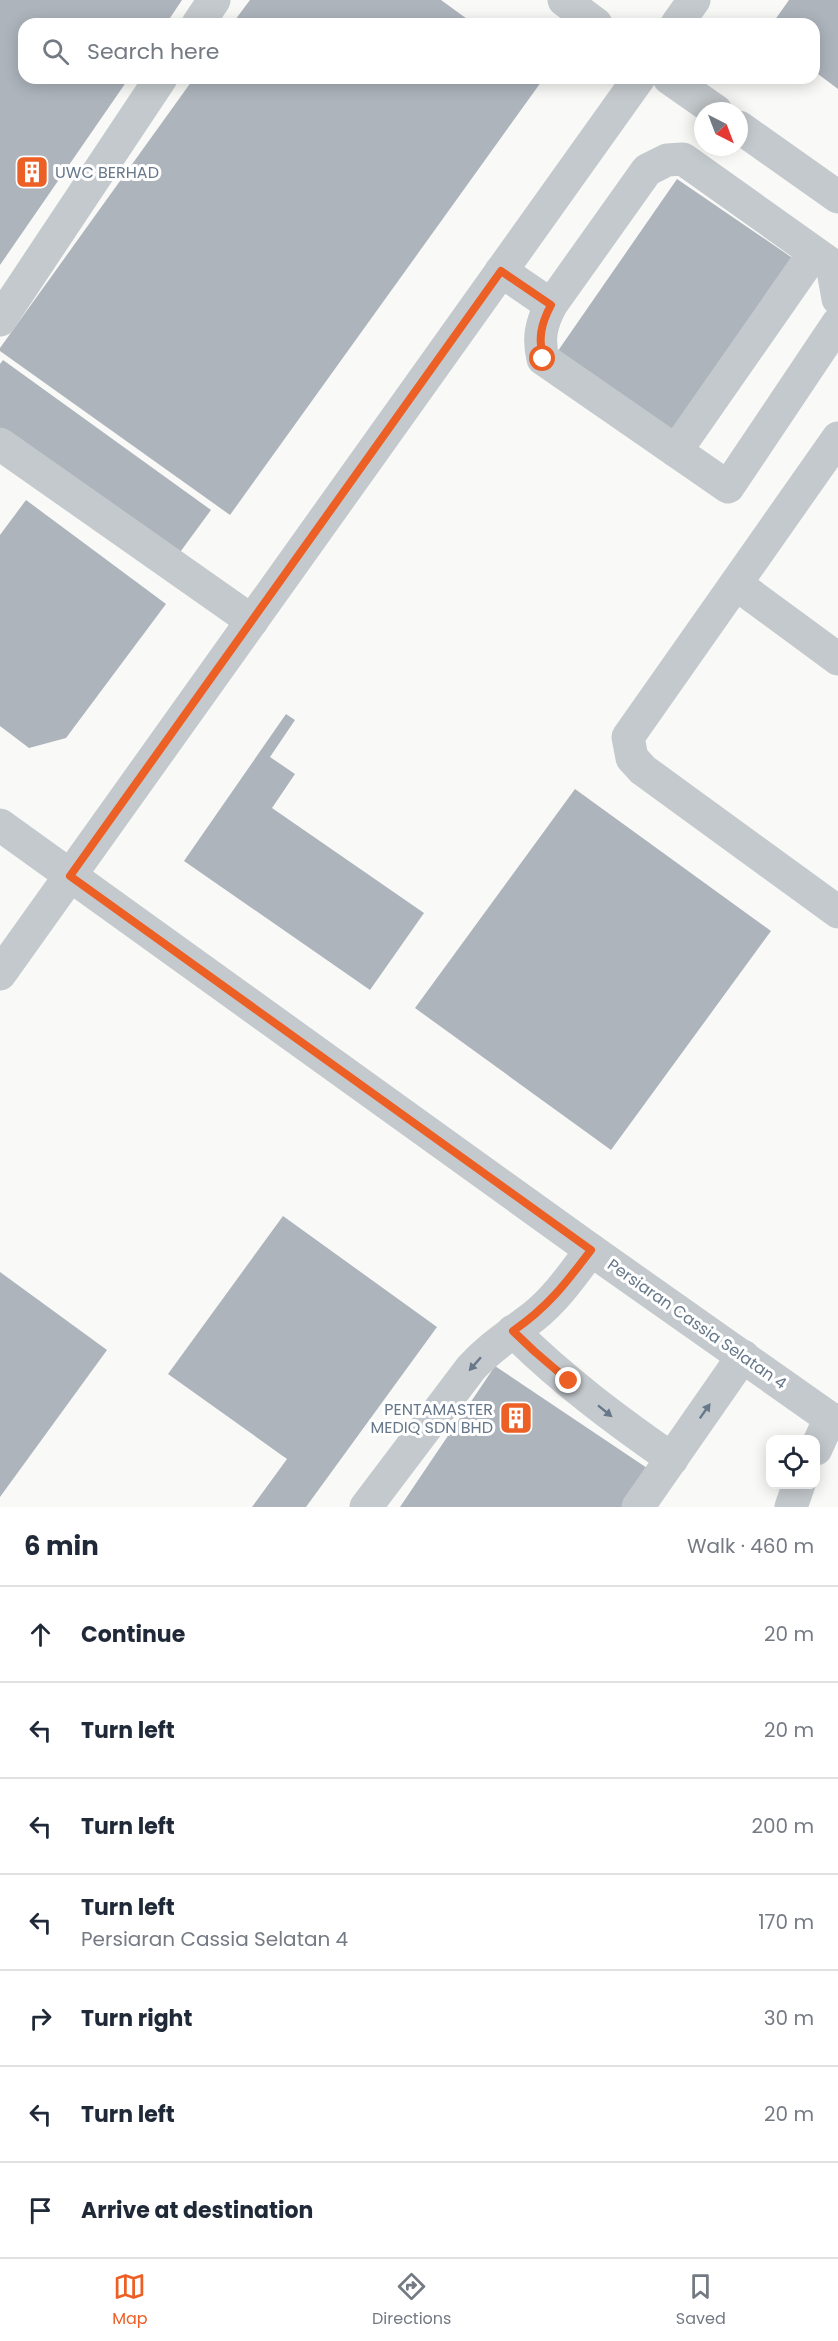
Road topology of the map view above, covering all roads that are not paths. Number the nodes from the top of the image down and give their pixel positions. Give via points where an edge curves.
1 (214, 0) edge
2 (564, 0) edge
3 (694, 0) edge
4 (202, 18) edge
5 (588, 18) edge
6 (681, 18) edge
7 (158, 84) edge
8 (635, 84) edge
9 (678, 84) edge
10 (703, 102) edge
11 (748, 133) edge
12 (838, 197) edge
13 (814, 253) junction
14 (501, 271) junction
15 (838, 299) edge
16 (551, 305) junction
17 (0, 320) edge
18 (838, 323) edge
19 (838, 438) edge
20 (0, 444) edge
21 (676, 451) junction
22 (736, 584) junction
23 (252, 621) junction
24 (838, 659) edge
25 (0, 825) edge
26 (70, 876) junction
27 (838, 912) edge
28 (0, 974) edge
29 (591, 1250) junction
30 (513, 1331) junction
31 (743, 1356) junction
32 (834, 1421) edge
33 (820, 1443) edge
34 (672, 1459) junction
35 (798, 1489) edge
36 (366, 1507) edge
37 (638, 1507) edge
38 (791, 1507) edge

1 - 4 street
2 - 5 street
3 - 6 street
7 - 17 street
8 - 14 street
9 - 10 street
11 - 12 street
13 - 15 street via 832,266
13 - 16 street via 683,159 668,160 647,170
13 - 21 street
14 - 16 street
14 - 23 street
16 - 21 street via 542,323 539,343 543,359
18 - 21 street via 728,487
19 - 22 street
20 - 23 street
22 - 24 street
22 - 27 street via 628,737 632,758 643,770
23 - 26 street
25 - 26 street, Persiaran Cassia Selatan 4
26 - 28 street
26 - 29 street, Persiaran Cassia Selatan 4
29 - 30 street via 556,1296
29 - 31 street, Persiaran Cassia Selatan 4
30 -> 34 street via 611,1416
30 -> 36 street via 471,1368
31 - 32 street, Persiaran Cassia Selatan 4
34 -> 31 street
32 - 33 street
34 - 37 street
35 - 38 street

